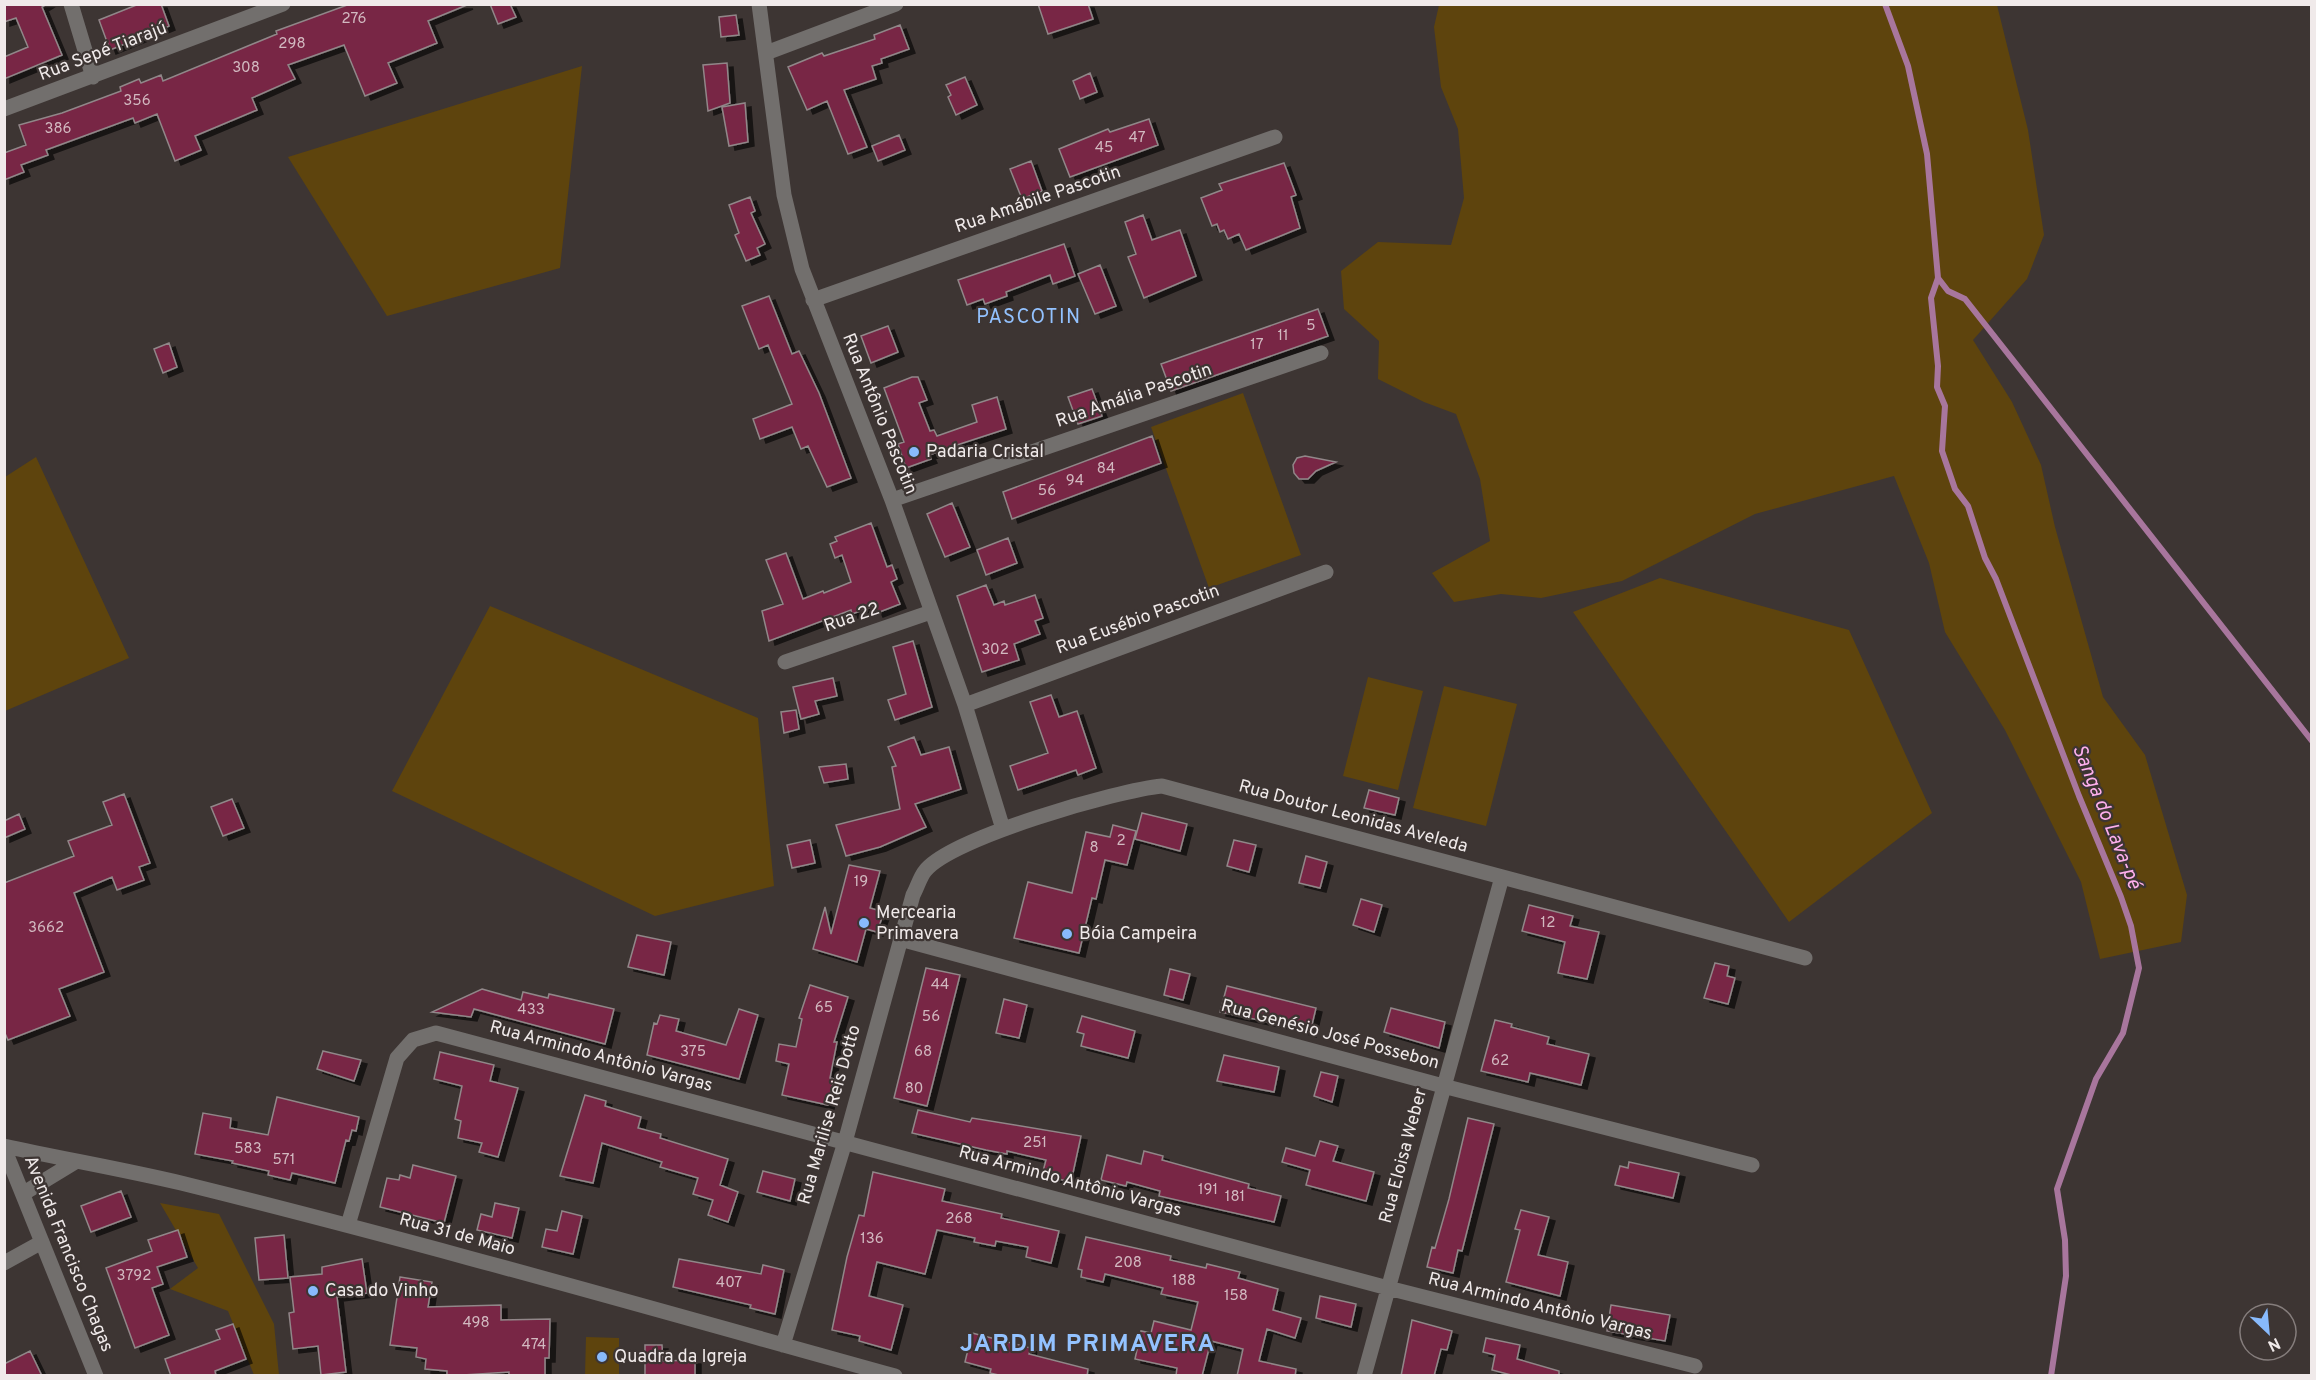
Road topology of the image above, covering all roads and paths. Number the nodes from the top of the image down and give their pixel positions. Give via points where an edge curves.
1 (71, 4) edge
2 (283, 4) edge
3 (759, 4) edge
4 (896, 4) edge
5 (766, 53) junction
6 (93, 77) junction
7 (4, 109) edge
8 (1275, 137) dead end
9 (813, 300) junction
10 (1321, 353) dead end
11 (892, 500) junction
12 (1326, 572) dead end
13 (932, 612) junction
14 (786, 662) dead end
15 (965, 705) junction
16 (1003, 829) junction
17 (1502, 877) junction
18 (913, 896) joint
19 (900, 939) junction
20 (1805, 958) dead end
21 (1443, 1086) junction
22 (845, 1142) junction
23 (4, 1147) edge
24 (75, 1162) junction
25 (1752, 1166) dead end
26 (24, 1193) junction
27 (348, 1225) junction
28 (42, 1242) junction
29 (4, 1263) edge
30 (1388, 1288) junction
31 (783, 1345) junction
32 (1695, 1366) dead end
33 (96, 1376) edge
34 (895, 1376) edge
35 (1364, 1376) edge

1 - 6 street
2 - 6 street, Rua Sepé Tiarajú
3 - 5 street, Rua Antônio Pascotin
4 - 5 street
5 - 9 street, Rua Antônio Pascotin via 784,195
6 - 7 street, Rua Sepé Tiarajú
8 - 9 street, Rua Amábile Pascotin
9 - 11 street, Rua Antônio Pascotin
10 - 11 street, Rua Amália Pascotin
11 - 13 street, Rua Antônio Pascotin
12 - 15 street, Rua Eusébio Pascotin
13 - 14 street, Rua 22
13 - 15 street, Rua Antônio Pascotin
15 - 16 street, Rua Antônio Pascotin
16 - 17 street, Rua Doutor Leonidas Aveleda via 1136,789 1162,786
16 - 18 street, Rua Doutor Leonidas Aveleda via 946,855 926,870
17 - 20 street, Rua Doutor Leonidas Aveleda
17 - 21 street, Rua Eloisa Weber
18 - 19 street, Rua Marilise Reis Dotto
19 - 21 street, Rua Genésio José Possebon
19 - 22 street, Rua Marilise Reis Dotto
21 - 25 street, Rua Genésio José Possebon
21 - 30 street, Rua Eloisa Weber
22 - 27 street, Rua Armindo Antônio Vargas via 436,1033 413,1040 397,1058
22 - 30 street, Rua Armindo Antônio Vargas
22 - 31 street, Rua Marilise Reis Dotto
23 - 24 street, Rua 31 de Maio
23 - 26 street, Avenida Francisco Chagas
24 - 26 street
24 - 27 street, Rua 31 de Maio via 124,1170
26 - 28 street, Avenida Francisco Chagas
27 - 31 street, Rua 31 de Maio
28 - 29 street
28 - 33 street, Avenida Francisco Chagas
30 - 32 street, Rua Armindo Antônio Vargas
30 - 35 street, Rua Eloisa Weber
31 - 34 street, Rua 31 de Maio

